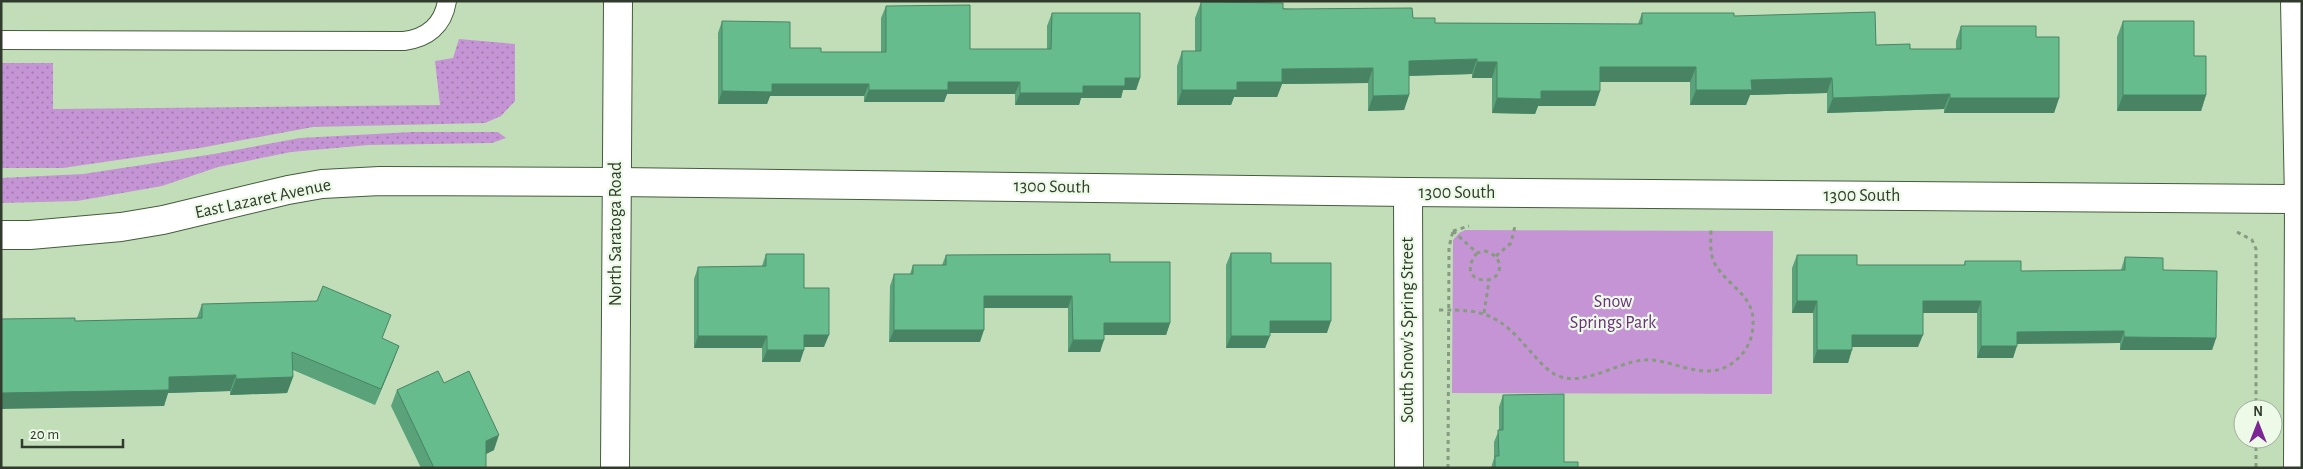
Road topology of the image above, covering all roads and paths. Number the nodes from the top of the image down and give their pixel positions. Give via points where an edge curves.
1 (447, 1) edge
2 (618, 1) edge
3 (2295, 1) edge
4 (1, 40) edge
5 (616, 182) junction
6 (1408, 192) junction
7 (2300, 199) edge
8 (1474, 226) dead end
9 (1507, 226) dead end
10 (1515, 226) junction
11 (1525, 226) dead end
12 (1701, 227) dead end
13 (1711, 227) junction
14 (1721, 227) dead end
15 (2234, 230) dead end
16 (1453, 231) junction
17 (1, 235) edge
18 (1477, 254) junction
19 (1496, 256) junction
20 (1489, 281) junction
21 (1408, 310) junction
22 (1449, 310) junction
23 (1484, 313) junction
24 (2256, 399) edge
25 (2256, 449) edge
26 (615, 468) edge
27 (1409, 468) edge
28 (1448, 468) edge
29 (2256, 468) edge
30 (2298, 468) edge

1 - 4 lane via 439,24 431,32 418,39 404,41
2 - 5 street, North Saratoga Road
3 - 7 street
5 - 6 street, 1300 South
5 - 17 street, East Lazaret Avenue via 380,181 322,184 138,224
5 - 26 street, North Saratoga Road
6 - 7 street, 1300 South
6 - 21 street, South Snow's Spring Street
7 - 30 street
8 - 16 path
9 - 10 path
10 - 11 path
10 - 19 path via 1511,243
12 - 13 path
13 - 14 path
13 - 23 path via 1715,264 1746,298 1753,319 1750,344 1726,367 1709,370 1645,360 1593,374 1562,377 1540,362 1502,322
15 - 24 path via 2252,240 2256,249
16 - 18 path
16 - 22 path via 1449,247
18 - 19 path via 1485,251
18 - 20 path via 1470,268 1473,276
19 - 20 path via 1499,271
20 - 23 path
21 - 22 path
21 - 27 street, South Snow's Spring Street
22 - 23 path
22 - 28 path
25 - 29 path

